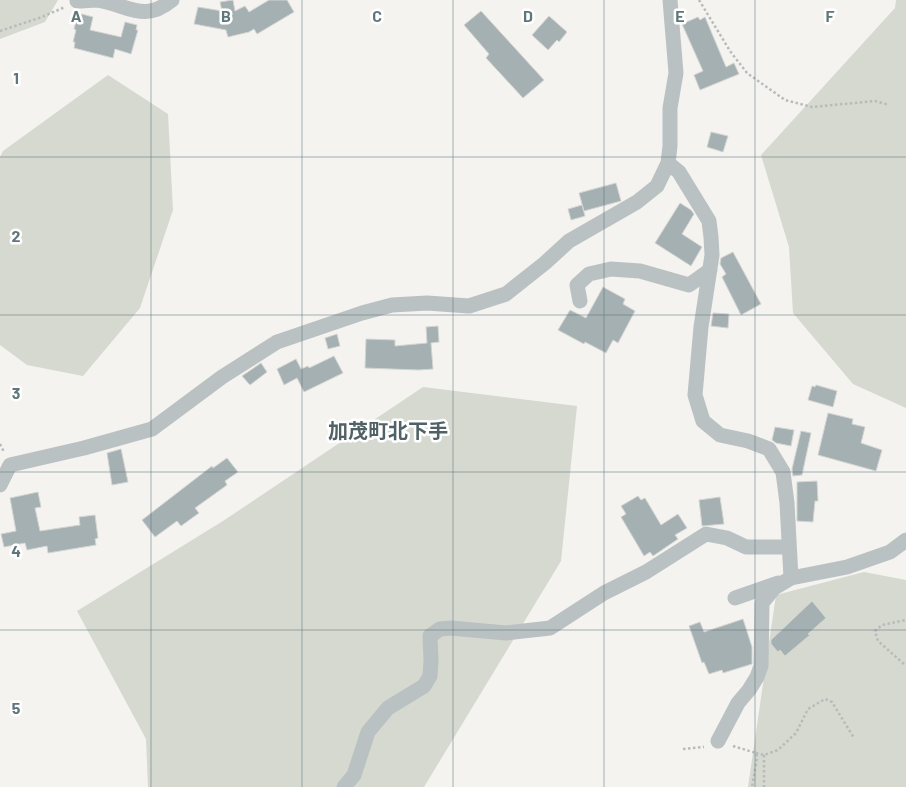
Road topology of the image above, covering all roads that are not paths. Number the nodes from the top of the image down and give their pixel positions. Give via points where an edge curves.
1 (172, 0) edge
2 (670, 0) edge
3 (77, 1) edge
4 (668, 163) junction
5 (710, 270) junction
6 (580, 301) dead end
7 (0, 485) edge
8 (906, 540) edge
9 (789, 548) junction
10 (791, 578) junction
11 (735, 598) dead end
12 (718, 741) road end
13 (344, 787) edge

1 - 3 street via 157,11 135,11 97,0
2 - 4 street via 676,73 670,108
4 - 5 street via 679,172 710,221
4 - 7 street via 657,186 637,202 569,241 506,294 469,306 392,305 276,342 152,429 10,465
5 - 6 street via 689,285 640,272 611,270 589,274 577,285
5 - 9 street via 694,395 703,421 720,435 769,449 783,472
8 - 10 street via 890,552 847,567
9 - 10 street
9 - 13 street via 746,547 727,538 706,534 550,628 506,633 440,629 430,636 430,676 424,686 388,708 368,732 354,775
10 - 11 street
10 - 12 street via 774,588 762,603 758,677 738,703

